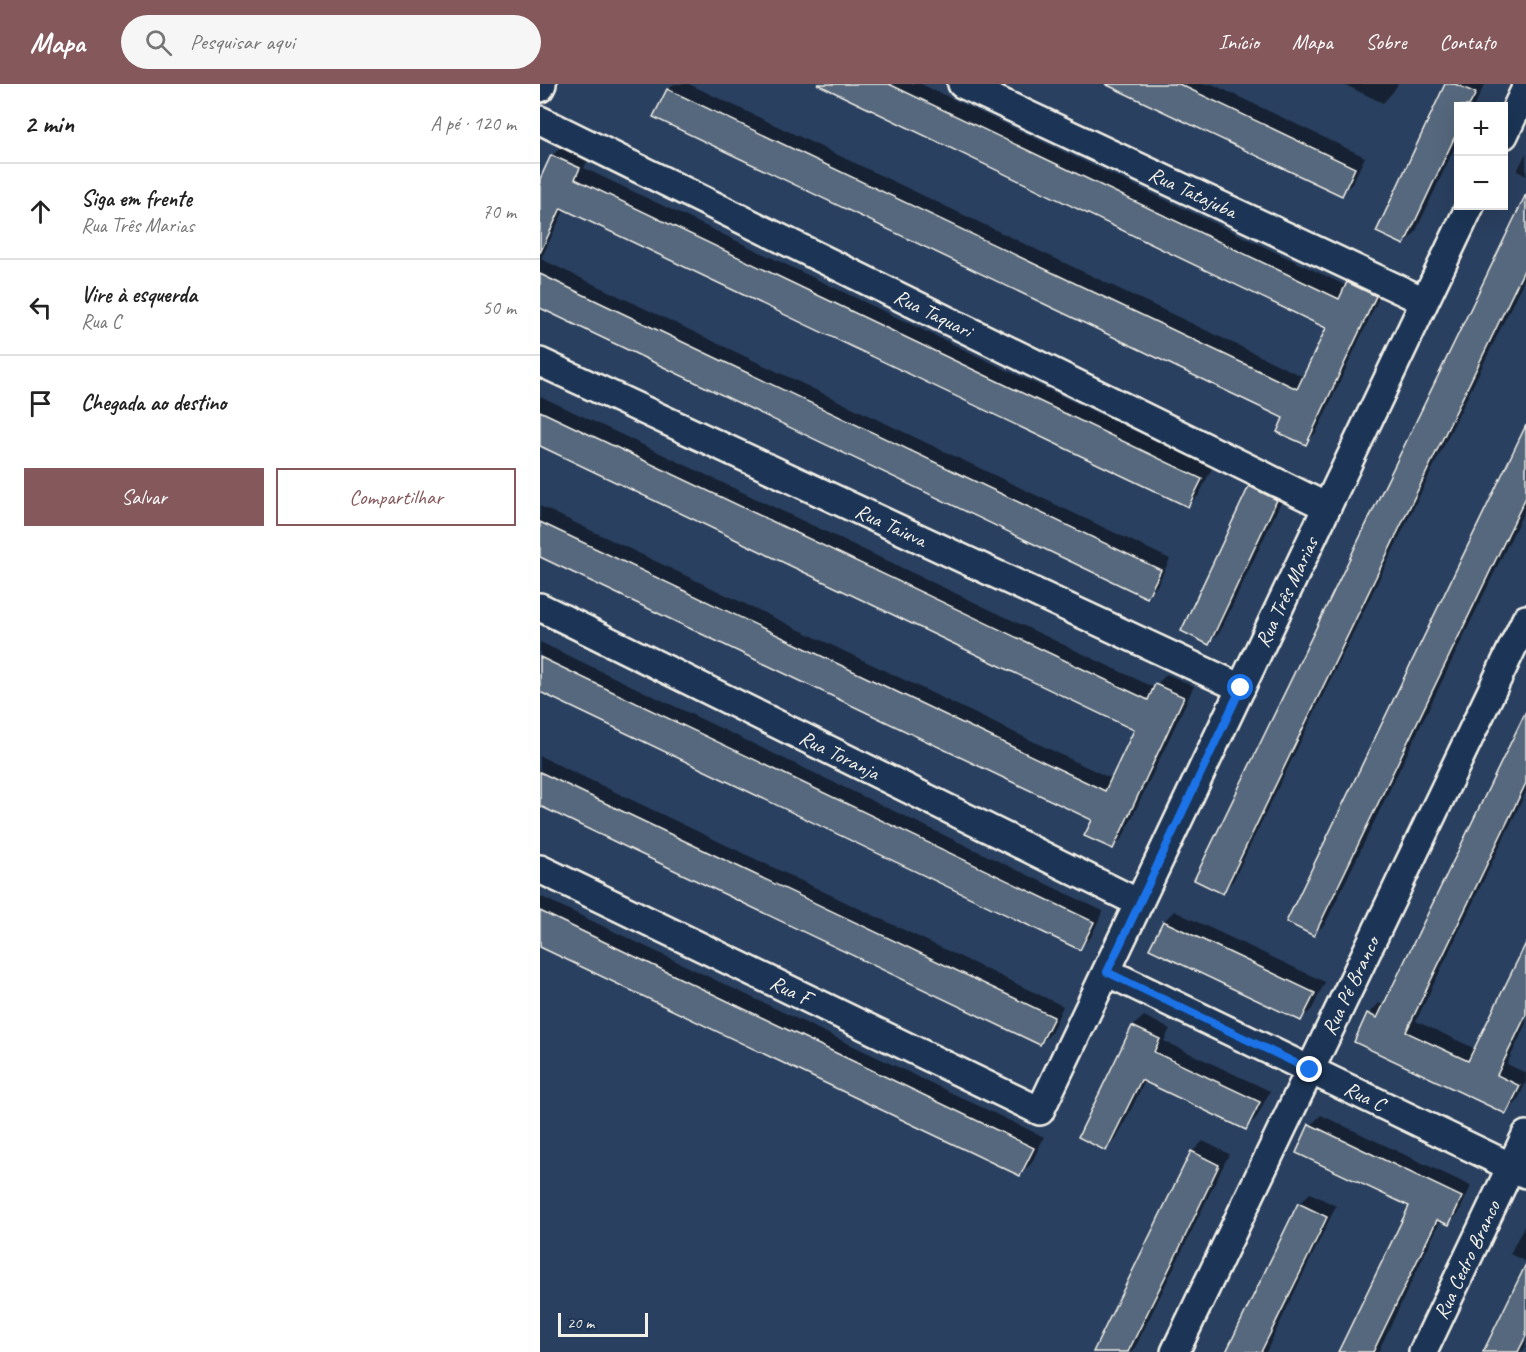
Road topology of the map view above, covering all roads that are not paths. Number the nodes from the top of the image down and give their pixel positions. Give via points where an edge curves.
1 (542, 84) edge
2 (962, 84) edge
3 (1525, 86) edge
4 (540, 88) edge
5 (540, 120) edge
6 (1508, 124) edge
7 (1468, 210) edge
8 (1424, 302) junction
9 (540, 362) edge
10 (1327, 507) junction
11 (540, 607) edge
12 (1526, 619) edge
13 (1241, 688) junction
14 (540, 869) edge
15 (1139, 903) junction
16 (1107, 972) junction
17 (1310, 1070) junction
18 (1040, 1111) joint
19 (1526, 1135) edge
20 (1518, 1171) edge
21 (1175, 1352) edge
22 (1423, 1352) edge

1 - 4 street
2 - 8 street, Rua Tatajuba
3 - 6 street
5 - 10 street, Rua Taquari
7 - 8 street, Rua Três Marias
8 - 10 street, Rua Três Marias
9 - 13 street, Rua Taiuva
10 - 13 street, Rua Três Marias
11 - 15 street, Rua Toranja
12 - 17 street, Rua Pé Branco
13 - 15 street, Rua Três Marias
14 - 18 street, Rua F
15 - 16 street, Rua Três Marias
16 - 17 street, Rua C
16 - 18 street, Rua Três Marias
17 - 20 street, Rua C
17 - 21 street, Rua Pé Branco
19 - 20 street, Rua Cedro Branco
20 - 22 street, Rua Cedro Branco

